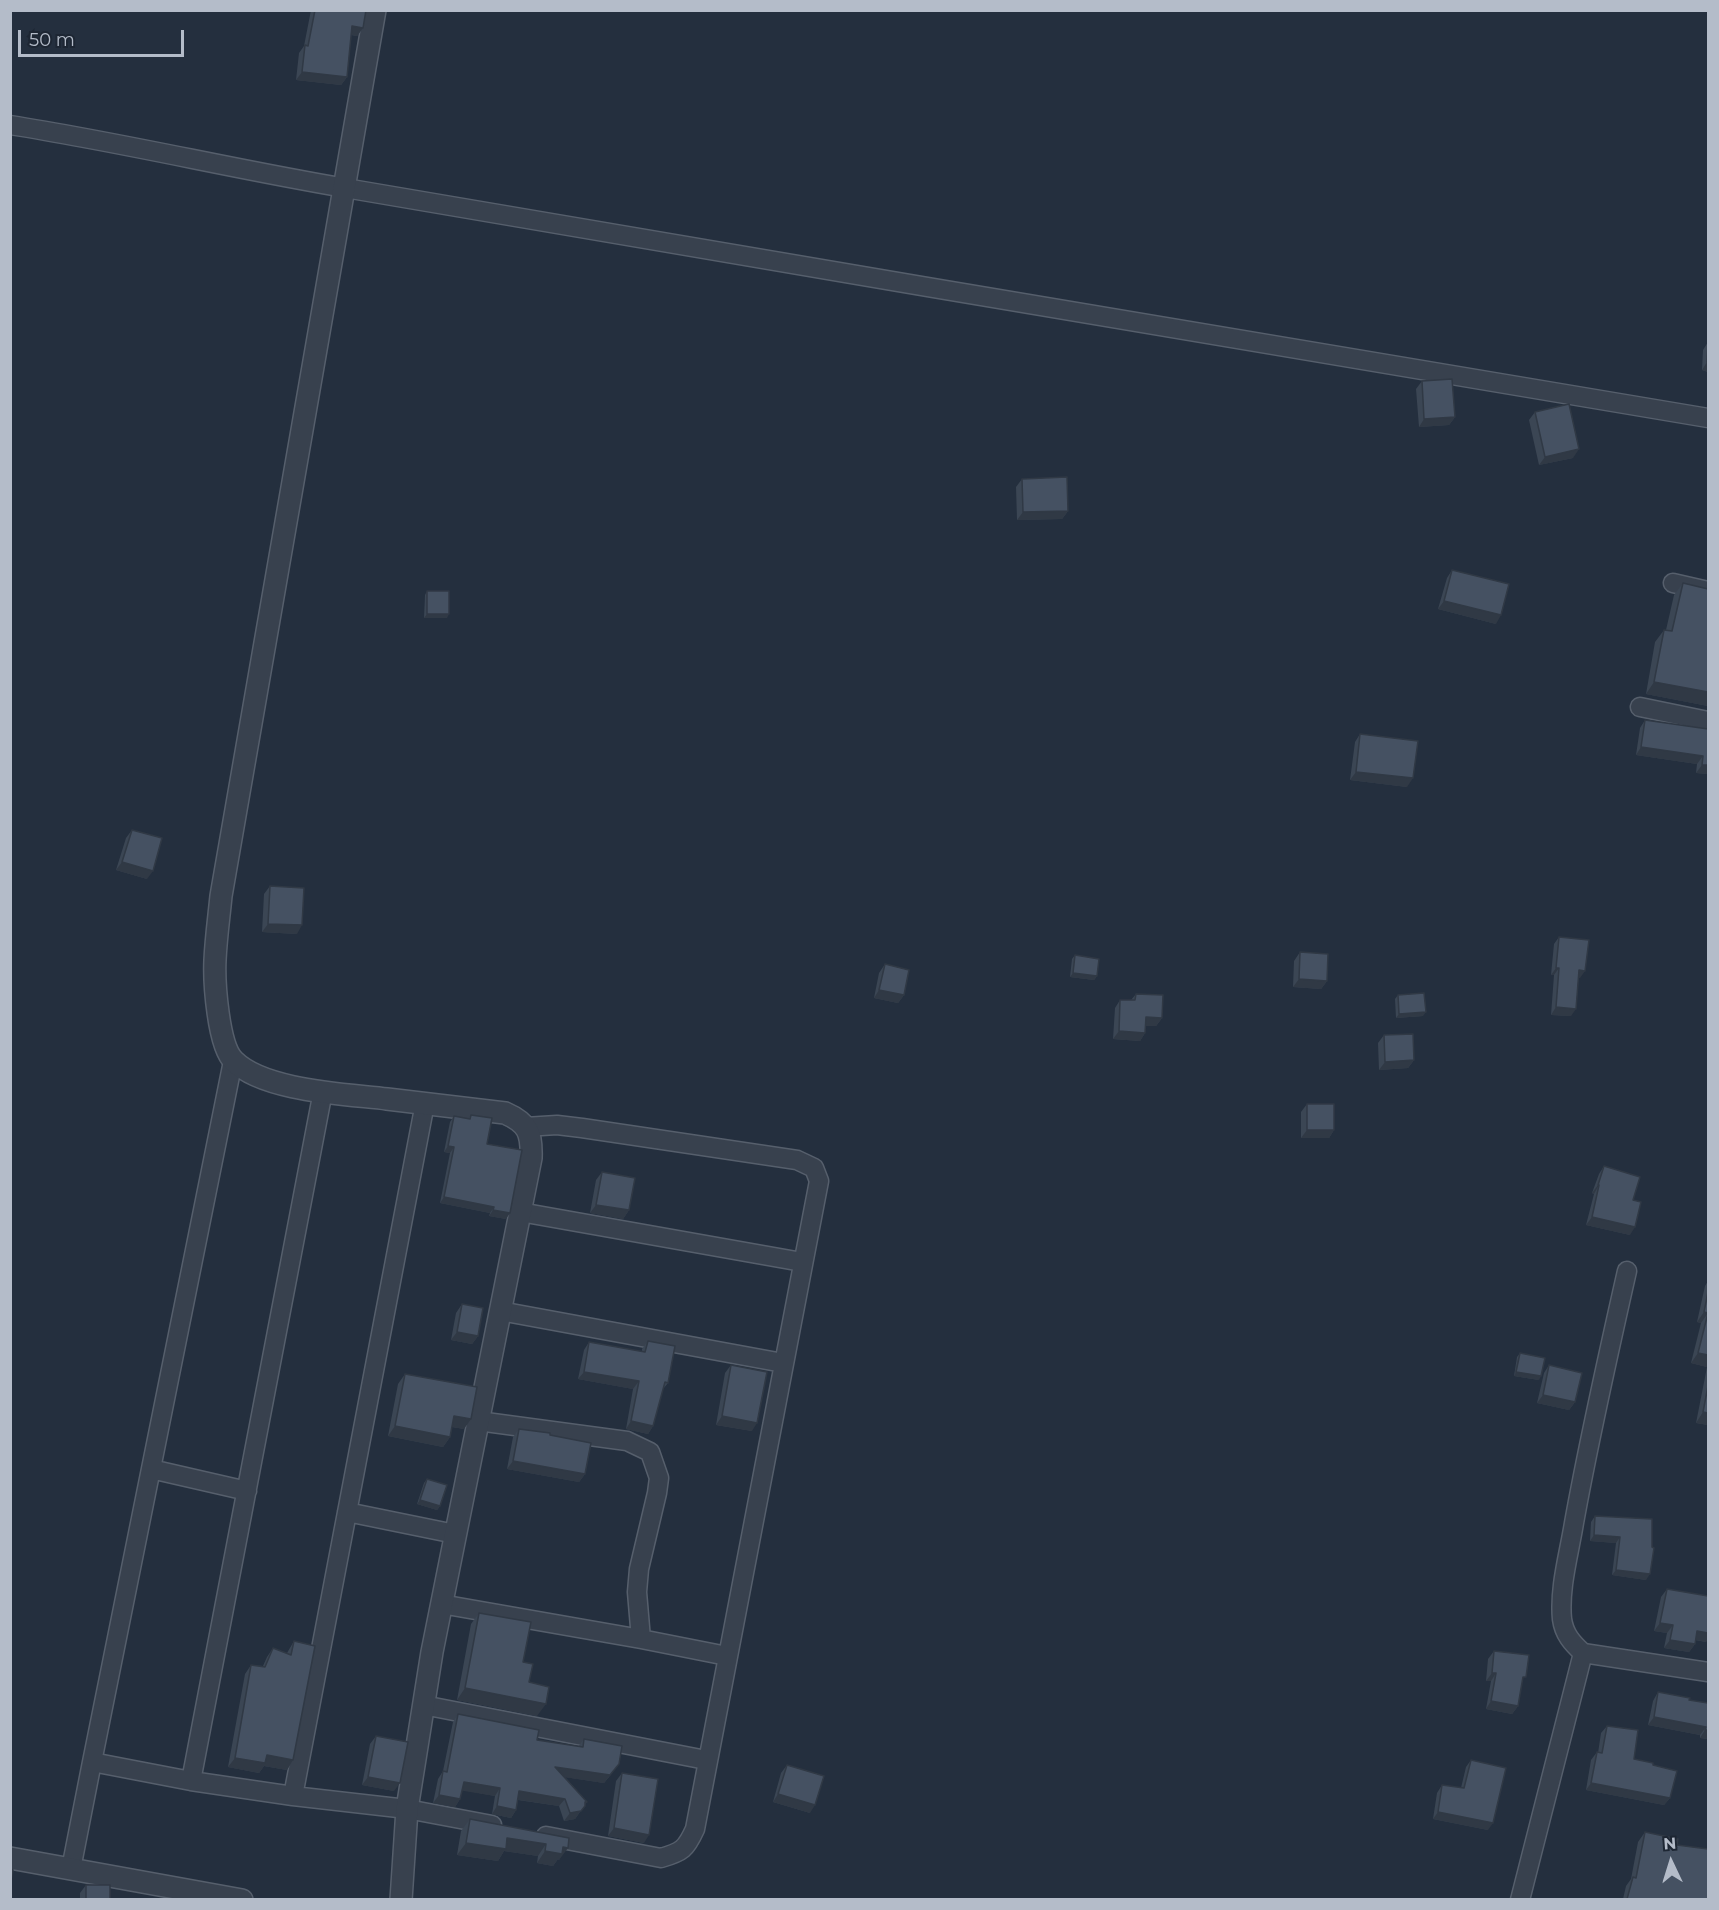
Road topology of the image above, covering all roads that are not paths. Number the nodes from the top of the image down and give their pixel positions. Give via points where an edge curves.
1 (375, 10) edge
2 (10, 125) edge
3 (343, 188) junction
4 (1708, 418) edge
5 (1673, 583) dead end
6 (1708, 591) edge
7 (1640, 706) dead end
8 (1708, 721) edge
9 (233, 1061) junction
10 (322, 1091) junction
11 (425, 1103) junction
12 (525, 1127) junction
13 (520, 1212) junction
14 (802, 1262) junction
15 (1627, 1271) dead end
16 (500, 1311) junction
17 (783, 1364) junction
18 (478, 1421) junction
19 (151, 1469) junction
20 (248, 1491) junction
21 (347, 1512) junction
22 (455, 1534) junction
23 (441, 1604) junction
24 (640, 1639) junction
25 (1582, 1653) junction
26 (727, 1656) junction
27 (1708, 1672) edge
28 (423, 1705) junction
29 (706, 1760) junction
30 (92, 1762) junction
31 (191, 1781) junction
32 (293, 1796) junction
33 (407, 1809) junction
34 (511, 1829) edge
35 (534, 1833) edge
36 (10, 1858) edge
37 (71, 1869) junction
38 (242, 1899) edge
39 (401, 1899) edge
40 (1520, 1899) edge

1 - 3 street
2 - 3 street
3 - 4 street
3 - 9 street via 221,896 214,961 223,1043
5 - 6 street
7 - 8 street
9 - 10 street via 283,1084
9 - 19 street
10 - 11 street
10 - 20 street
11 - 12 street via 505,1113
11 - 21 street
12 - 13 street via 532,1138 531,1158
12 - 14 street via 582,1128 797,1160 814,1168 819,1181
13 - 14 street
13 - 16 street
14 - 17 street
15 - 25 street via 1563,1589 1564,1630
16 - 17 street
16 - 18 street
17 - 26 street
18 - 22 street
18 - 24 street via 627,1441 650,1452 658,1478 636,1592
19 - 20 street
19 - 30 street
20 - 31 street
21 - 22 street
21 - 32 street
22 - 23 street
23 - 24 street
23 - 28 street
24 - 26 street
25 - 27 street
25 - 40 street
26 - 29 street
28 - 29 street
28 - 33 street
29 - 35 street via 695,1829 687,1846 676,1854 661,1858
30 - 31 street
30 - 37 street
31 - 32 street
32 - 33 street
33 - 34 street
33 - 39 street
36 - 37 street
37 - 38 street

